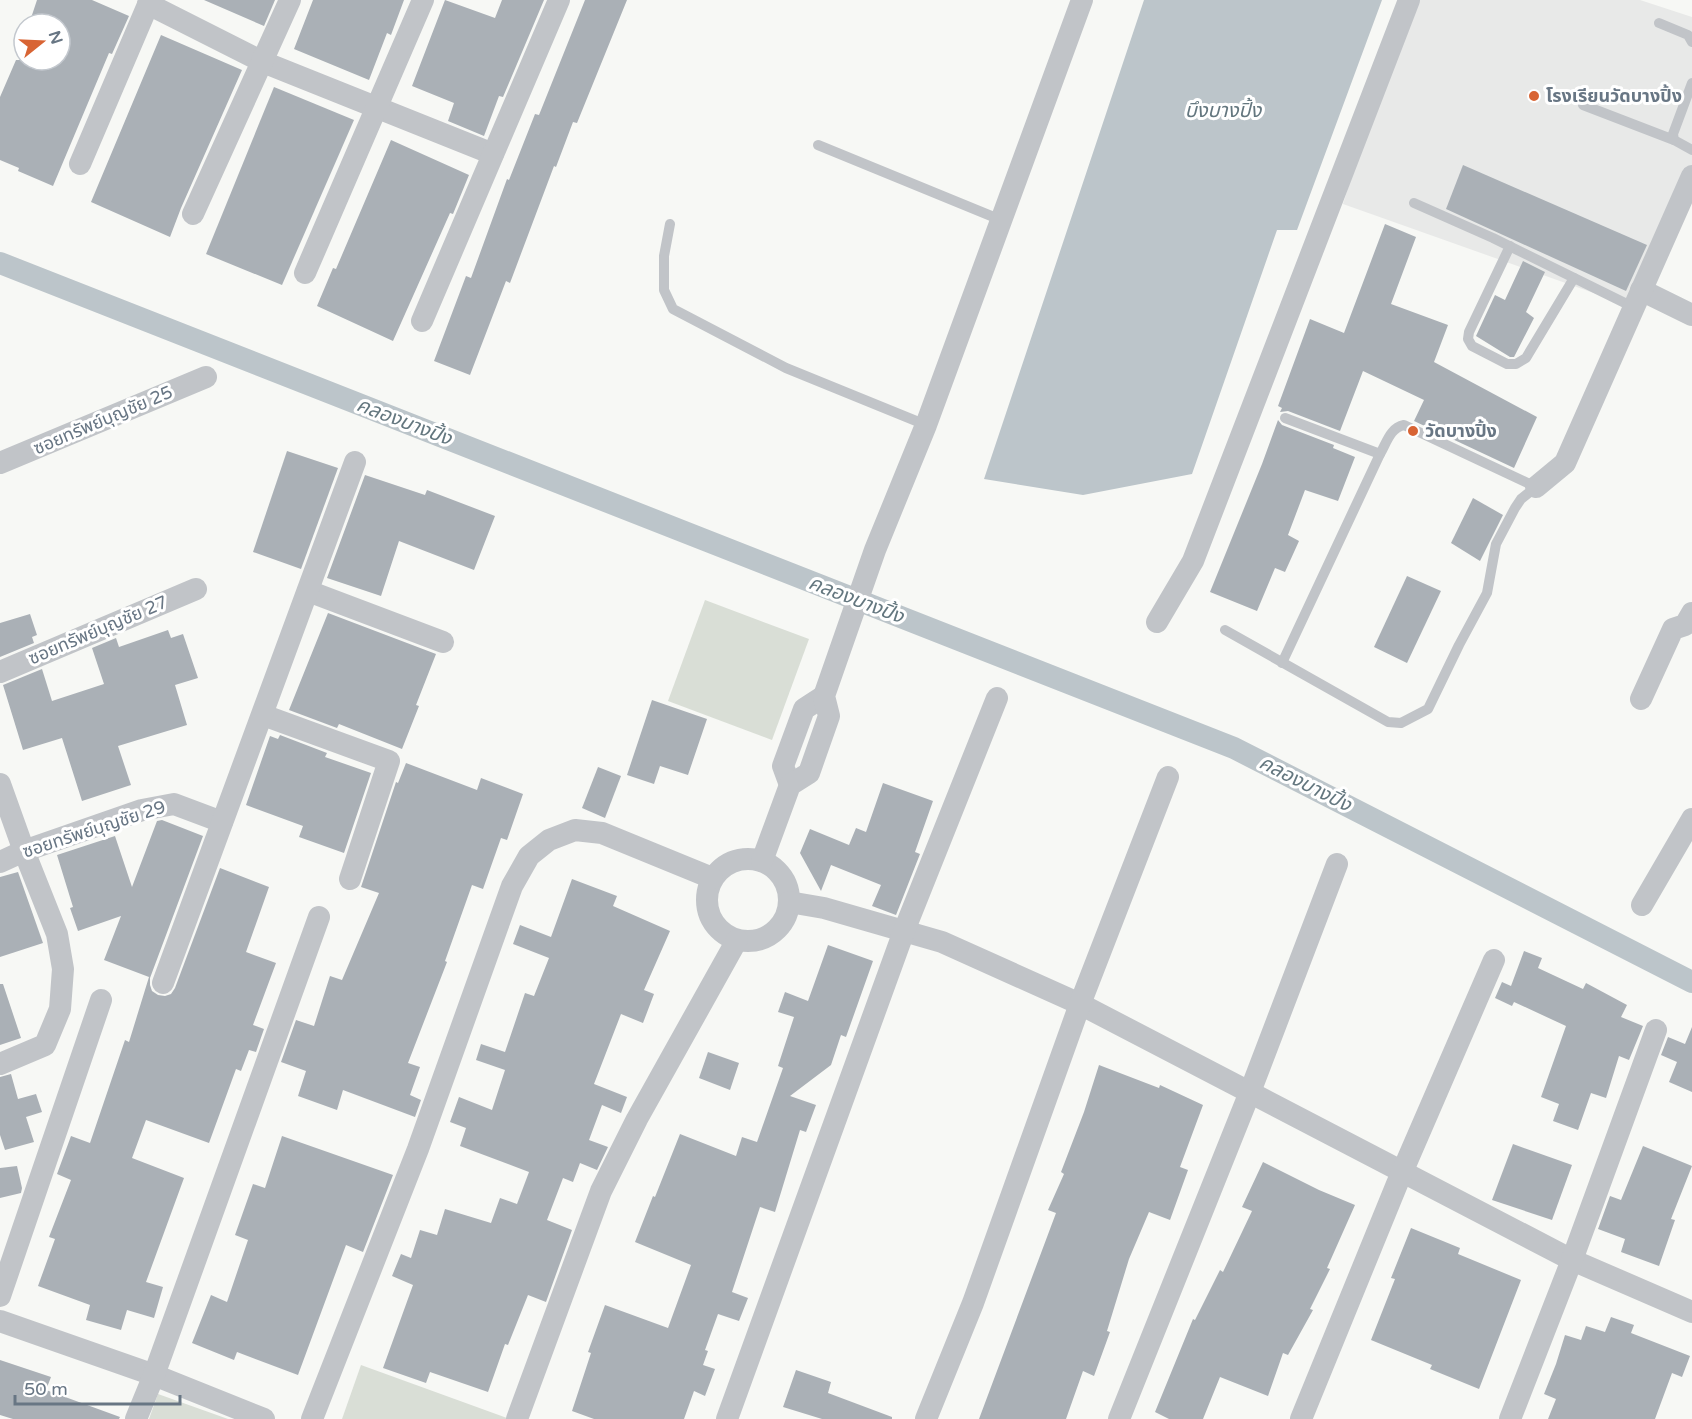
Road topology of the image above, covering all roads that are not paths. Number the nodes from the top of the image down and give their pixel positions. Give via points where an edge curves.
1 (290, 0) edge
2 (423, 0) edge
3 (559, 0) edge
4 (1082, 0) edge
5 (1409, 0) edge
6 (149, 2) edge
7 (1659, 23) dead end
8 (1692, 42) edge
9 (263, 62) junction
10 (1692, 83) edge
11 (1583, 105) dead end
12 (376, 108) junction
13 (1674, 140) junction
14 (818, 145) dead end
15 (1692, 150) edge
16 (493, 154) junction
17 (80, 164) dead end
18 (1692, 176) edge
19 (1414, 203) dead end
20 (193, 214) dead end
21 (1001, 220) junction
22 (670, 224) dead end
23 (1510, 246) junction
24 (305, 273) dead end
25 (1574, 278) junction
26 (1637, 298) junction
27 (1692, 315) edge
28 (422, 321) dead end
29 (206, 376) dead end
30 (1285, 418) dead end
31 (926, 425) junction
32 (1380, 454) junction
33 (355, 462) dead end
34 (0, 463) edge
35 (1536, 487) junction
36 (196, 589) dead end
37 (308, 591) junction
38 (1692, 613) edge
39 (1157, 622) dead end
40 (1225, 630) dead end
41 (443, 642) dead end
42 (1282, 663) junction
43 (0, 672) edge
44 (997, 698) dead end
45 (1641, 699) dead end
46 (263, 715) junction
47 (1167, 777) dead end
48 (0, 784) edge
49 (1692, 819) edge
50 (222, 822) junction
51 (24, 851) junction
52 (762, 861) junction
53 (0, 862) edge
54 (1338, 864) dead end
55 (712, 878) junction
56 (350, 879) dead end
57 (789, 902) junction
58 (1642, 905) dead end
59 (319, 917) dead end
60 (904, 931) junction
61 (737, 940) junction
62 (1494, 960) dead end
63 (163, 983) dead end
64 (101, 1000) dead end
65 (1080, 1004) junction
66 (1656, 1030) dead end
67 (0, 1064) edge
68 (1250, 1092) junction
69 (1402, 1172) junction
70 (1572, 1260) junction
71 (0, 1296) edge
72 (1692, 1312) edge
73 (0, 1321) edge
74 (154, 1375) junction
75 (136, 1419) edge
76 (264, 1419) edge
77 (312, 1419) edge
78 (517, 1419) edge
79 (727, 1419) edge
80 (926, 1419) edge
81 (1119, 1419) edge
82 (1301, 1419) edge
83 (1510, 1419) edge

1 - 9 street
2 - 12 street
3 - 16 street
4 - 21 street
5 - 39 street via 1196,552
6 - 9 street
6 - 17 street
7 - 8 lane via 1688,35
9 - 12 street
9 - 20 street
10 - 13 lane
11 - 13 lane
12 - 16 street
12 - 24 street
13 - 15 lane
14 - 21 lane
16 - 28 street
18 - 26 street
19 - 23 lane
21 - 31 street
22 - 31 lane via 664,256 664,290 673,309 786,368
23 - 25 lane
23 - 25 lane via 1468,339 1472,346 1507,364 1526,358
25 - 26 lane
26 - 27 street
26 - 35 street via 1565,463
29 - 34 street, ซอยทรัพย์บุญชัย 25
30 - 32 lane
31 - 52 street via 875,550 824,696 829,716 809,773 790,785
32 - 35 lane via 1391,432 1404,425
32 - 42 lane
33 - 37 street
35 - 42 lane via 1521,499 1496,544 1488,593 1428,709 1401,723 1388,722
36 - 43 street, ซอยทรัพย์บุญชัย 27
37 - 41 street
37 - 46 street
38 - 45 street via 1685,626 1673,629
40 - 42 lane
44 - 60 street
46 - 50 street
46 - 56 street via 389,761
47 - 65 street
48 - 51 street
49 - 58 street
50 - 51 street, ซอยทรัพย์บุญชัย 29 via 174,804 142,810
50 - 63 street
51 - 53 street, ซอยทรัพย์บุญชัย 29
51 - 67 street via 57,934 63,969 60,1009 45,1045
52 - 55 street via 734,861
52 - 57 street via 782,878
54 - 68 street
55 - 61 street via 707,890 709,915 725,935
55 - 77 street via 602,833 574,830 549,840 529,856 513,886 418,1149
57 - 60 street
57 - 61 street via 781,925 772,934 761,940
59 - 74 street
60 - 65 street via 942,942
60 - 79 street
61 - 78 street via 601,1191
62 - 69 street
64 - 71 street
65 - 68 street
65 - 80 street via 974,1303
66 - 70 street
68 - 69 street
68 - 81 street
69 - 70 street
69 - 82 street
70 - 72 street
70 - 83 street
73 - 74 street
74 - 75 street
74 - 76 street

